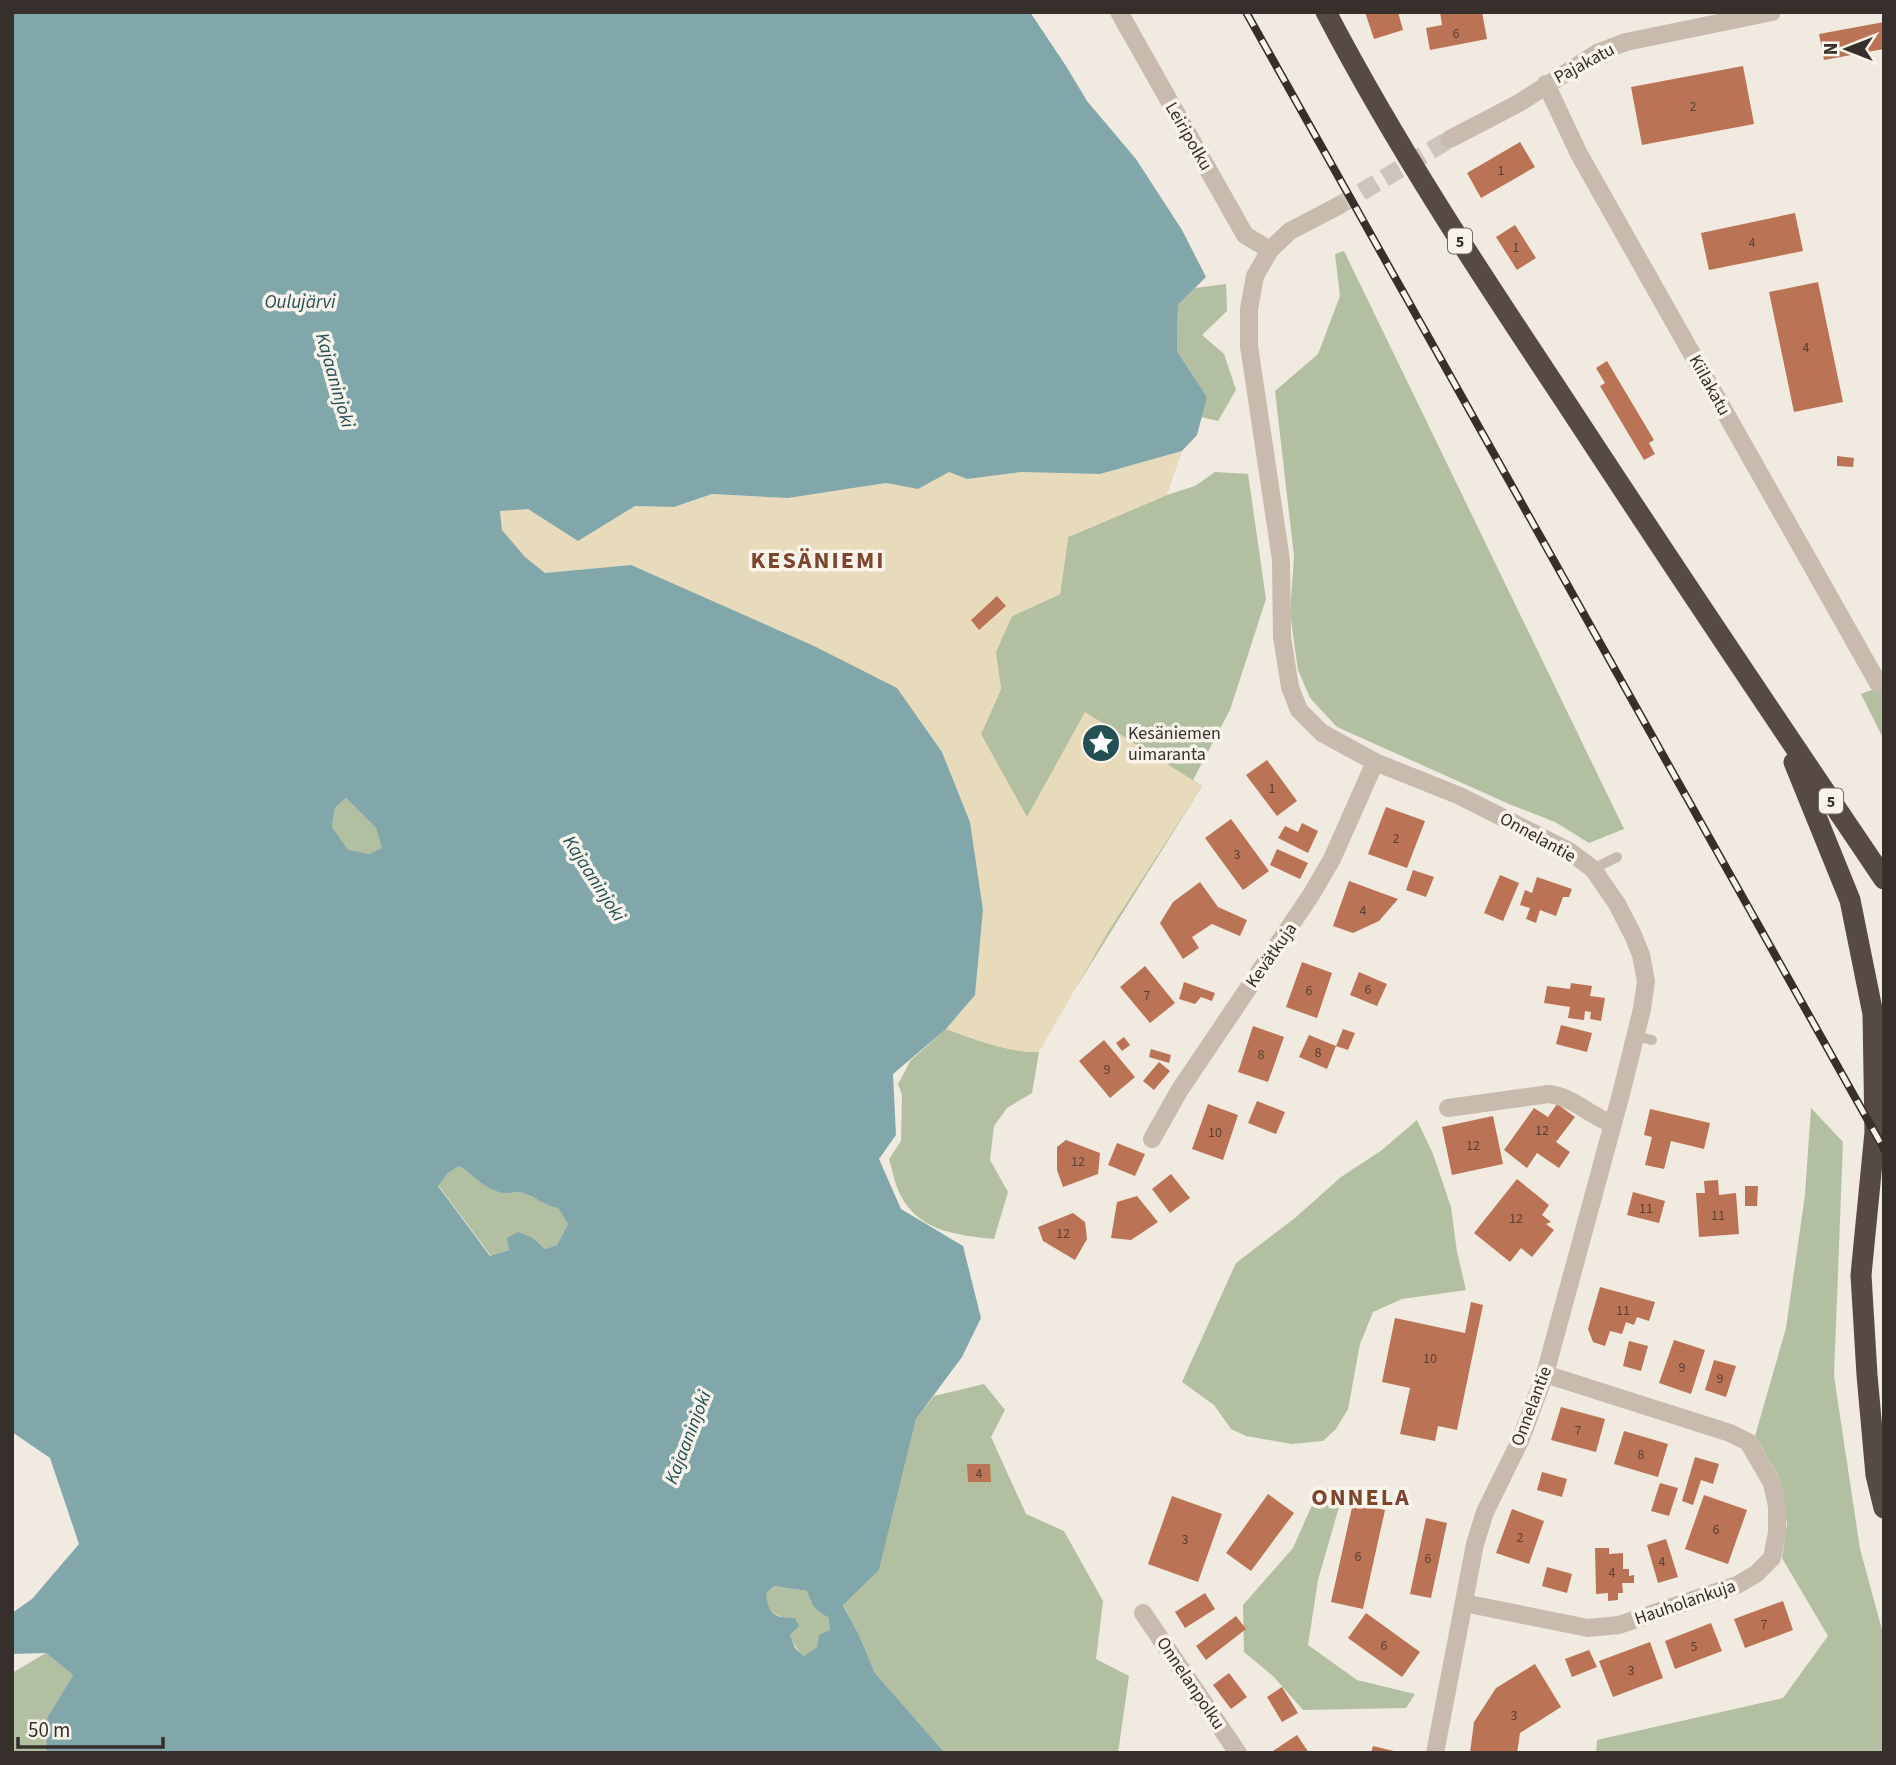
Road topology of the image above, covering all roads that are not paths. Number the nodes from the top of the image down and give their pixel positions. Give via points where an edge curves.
1 (1118, 12) edge
2 (1319, 12) edge
3 (1326, 12) edge
4 (1772, 12) edge
5 (1342, 43) junction
6 (1546, 84) junction
7 (1450, 139) tunnel mouth
8 (1338, 206) tunnel mouth
9 (1270, 250) junction
10 (1878, 683) dead end
11 (1779, 724) junction
12 (1375, 762) junction
13 (1618, 857) dead end
14 (1593, 869) junction
15 (1884, 878) edge
16 (1448, 1108) dead end
17 (1613, 1124) junction
18 (1152, 1139) dead end
19 (1545, 1374) junction
20 (1884, 1508) edge
21 (1464, 1603) junction
22 (1143, 1613) dead end
23 (1238, 1753) edge
24 (1435, 1753) edge

1 - 9 street, Leiripolku via 1245,234
2 - 5 highway, 5
3 - 5 highway, 5
4 - 6 street, Pajakatu via 1626,42 1597,52
5 - 11 highway, 5 via 1445,219
6 - 7 street, Pajakatu
6 - 10 street, Kiilakatu via 1579,153
8 - 9 street, Onnelantie via 1290,232
9 - 12 street, Onnelantie via 1255,276 1249,346 1281,560 1282,637 1290,687 1299,710 1322,733
11 - 15 highway, 5
11 - 20 highway via 1850,900 1873,1014 1875,1132 1861,1275 1876,1475
12 - 14 street, Onnelantie via 1460,796 1569,851
12 - 18 street, Kevätkuja via 1325,871
13 - 14 lane
14 - 17 street, Onnelantie via 1633,935 1646,981 1644,1038
16 - 17 street via 1549,1094
17 - 19 street, Onnelantie
19 - 21 street, Onnelantie via 1520,1441 1485,1512
19 - 21 street, Hauholankuja via 1748,1442 1772,1483 1777,1506 1772,1558 1737,1585 1619,1625 1588,1628
21 - 24 street, Onnelantie
22 - 23 street, Onnelanpolku

